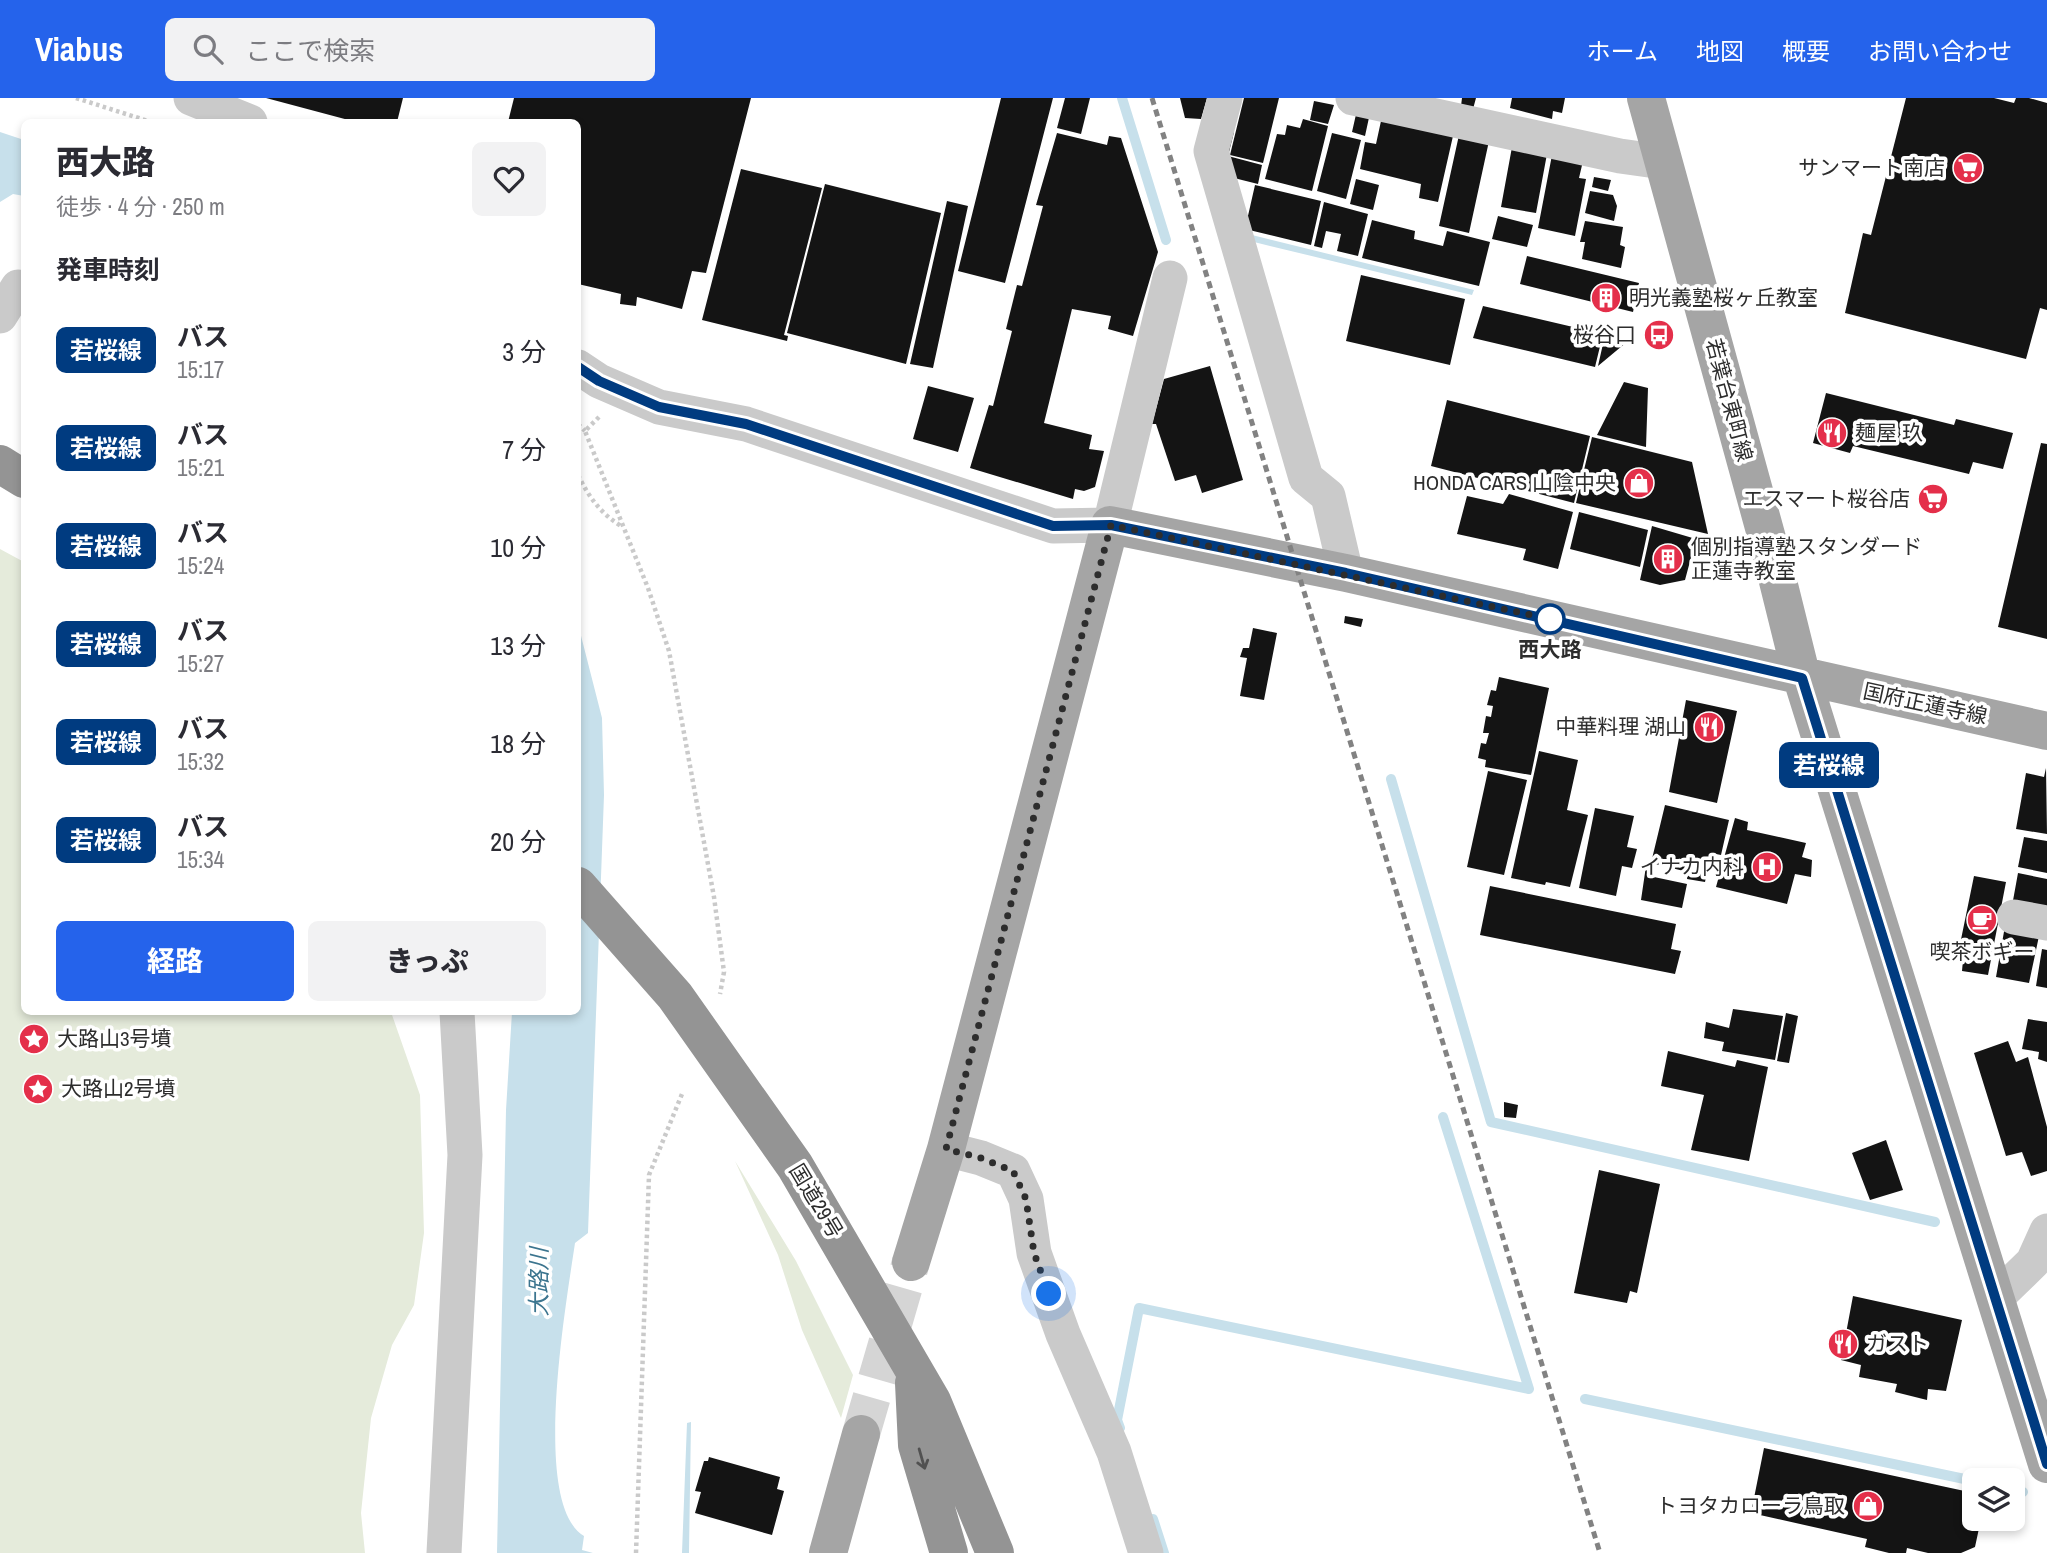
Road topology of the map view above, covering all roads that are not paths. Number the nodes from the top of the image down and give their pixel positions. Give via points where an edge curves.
1 (191, 98) edge
2 (1224, 98) edge
3 (1353, 98) edge
4 (1646, 98) edge
5 (243, 119) edge
6 (1663, 162) junction
7 (1170, 278) dead end
8 (581, 369) edge
9 (0, 464) edge
10 (21, 477) edge
11 (1111, 525) junction
12 (1346, 573) junction
13 (1802, 678) junction
14 (2047, 731) edge
15 (581, 889) edge
16 (457, 1015) edge
17 (946, 1149) junction
18 (2047, 1231) edge
19 (911, 1262) tunnel mouth
20 (1997, 1297) junction
21 (913, 1367) junction
22 (932, 1401) junction
23 (861, 1434) tunnel mouth
24 (2047, 1464) edge
25 (444, 1553) edge
26 (828, 1553) edge
27 (949, 1553) edge
28 (995, 1553) edge
29 (1019, 1553) edge
30 (1146, 1553) edge

1 - 5 street
2 - 12 street via 1211,151 1306,478 1328,496
3 - 6 street
4 - 6 main road, 若葉台東町線
6 - 13 main road, 若葉台東町線
7 - 11 street
8 - 11 street via 659,407 746,424 1053,526
9 - 10 highway
11 - 12 main road, 国府正蓮寺線
11 - 17 main road
12 - 13 main road, 国府正蓮寺線
13 - 14 main road, 国府正蓮寺線
13 - 20 main road, 若葉台東町線
15 - 21 highway, 国道29号 via 676,996 795,1166
16 - 25 street via 465,1155
17 - 19 main road
17 - 30 street via 1013,1171 1026,1199 1034,1253 1114,1452
18 - 20 street via 2033,1262
20 - 24 main road, 若葉台東町線
21 - 22 highway, 国道29号
21 -> 27 highway via 917,1445
22 - 28 highway, 国道29号
22 - 29 highway
23 - 26 main road

